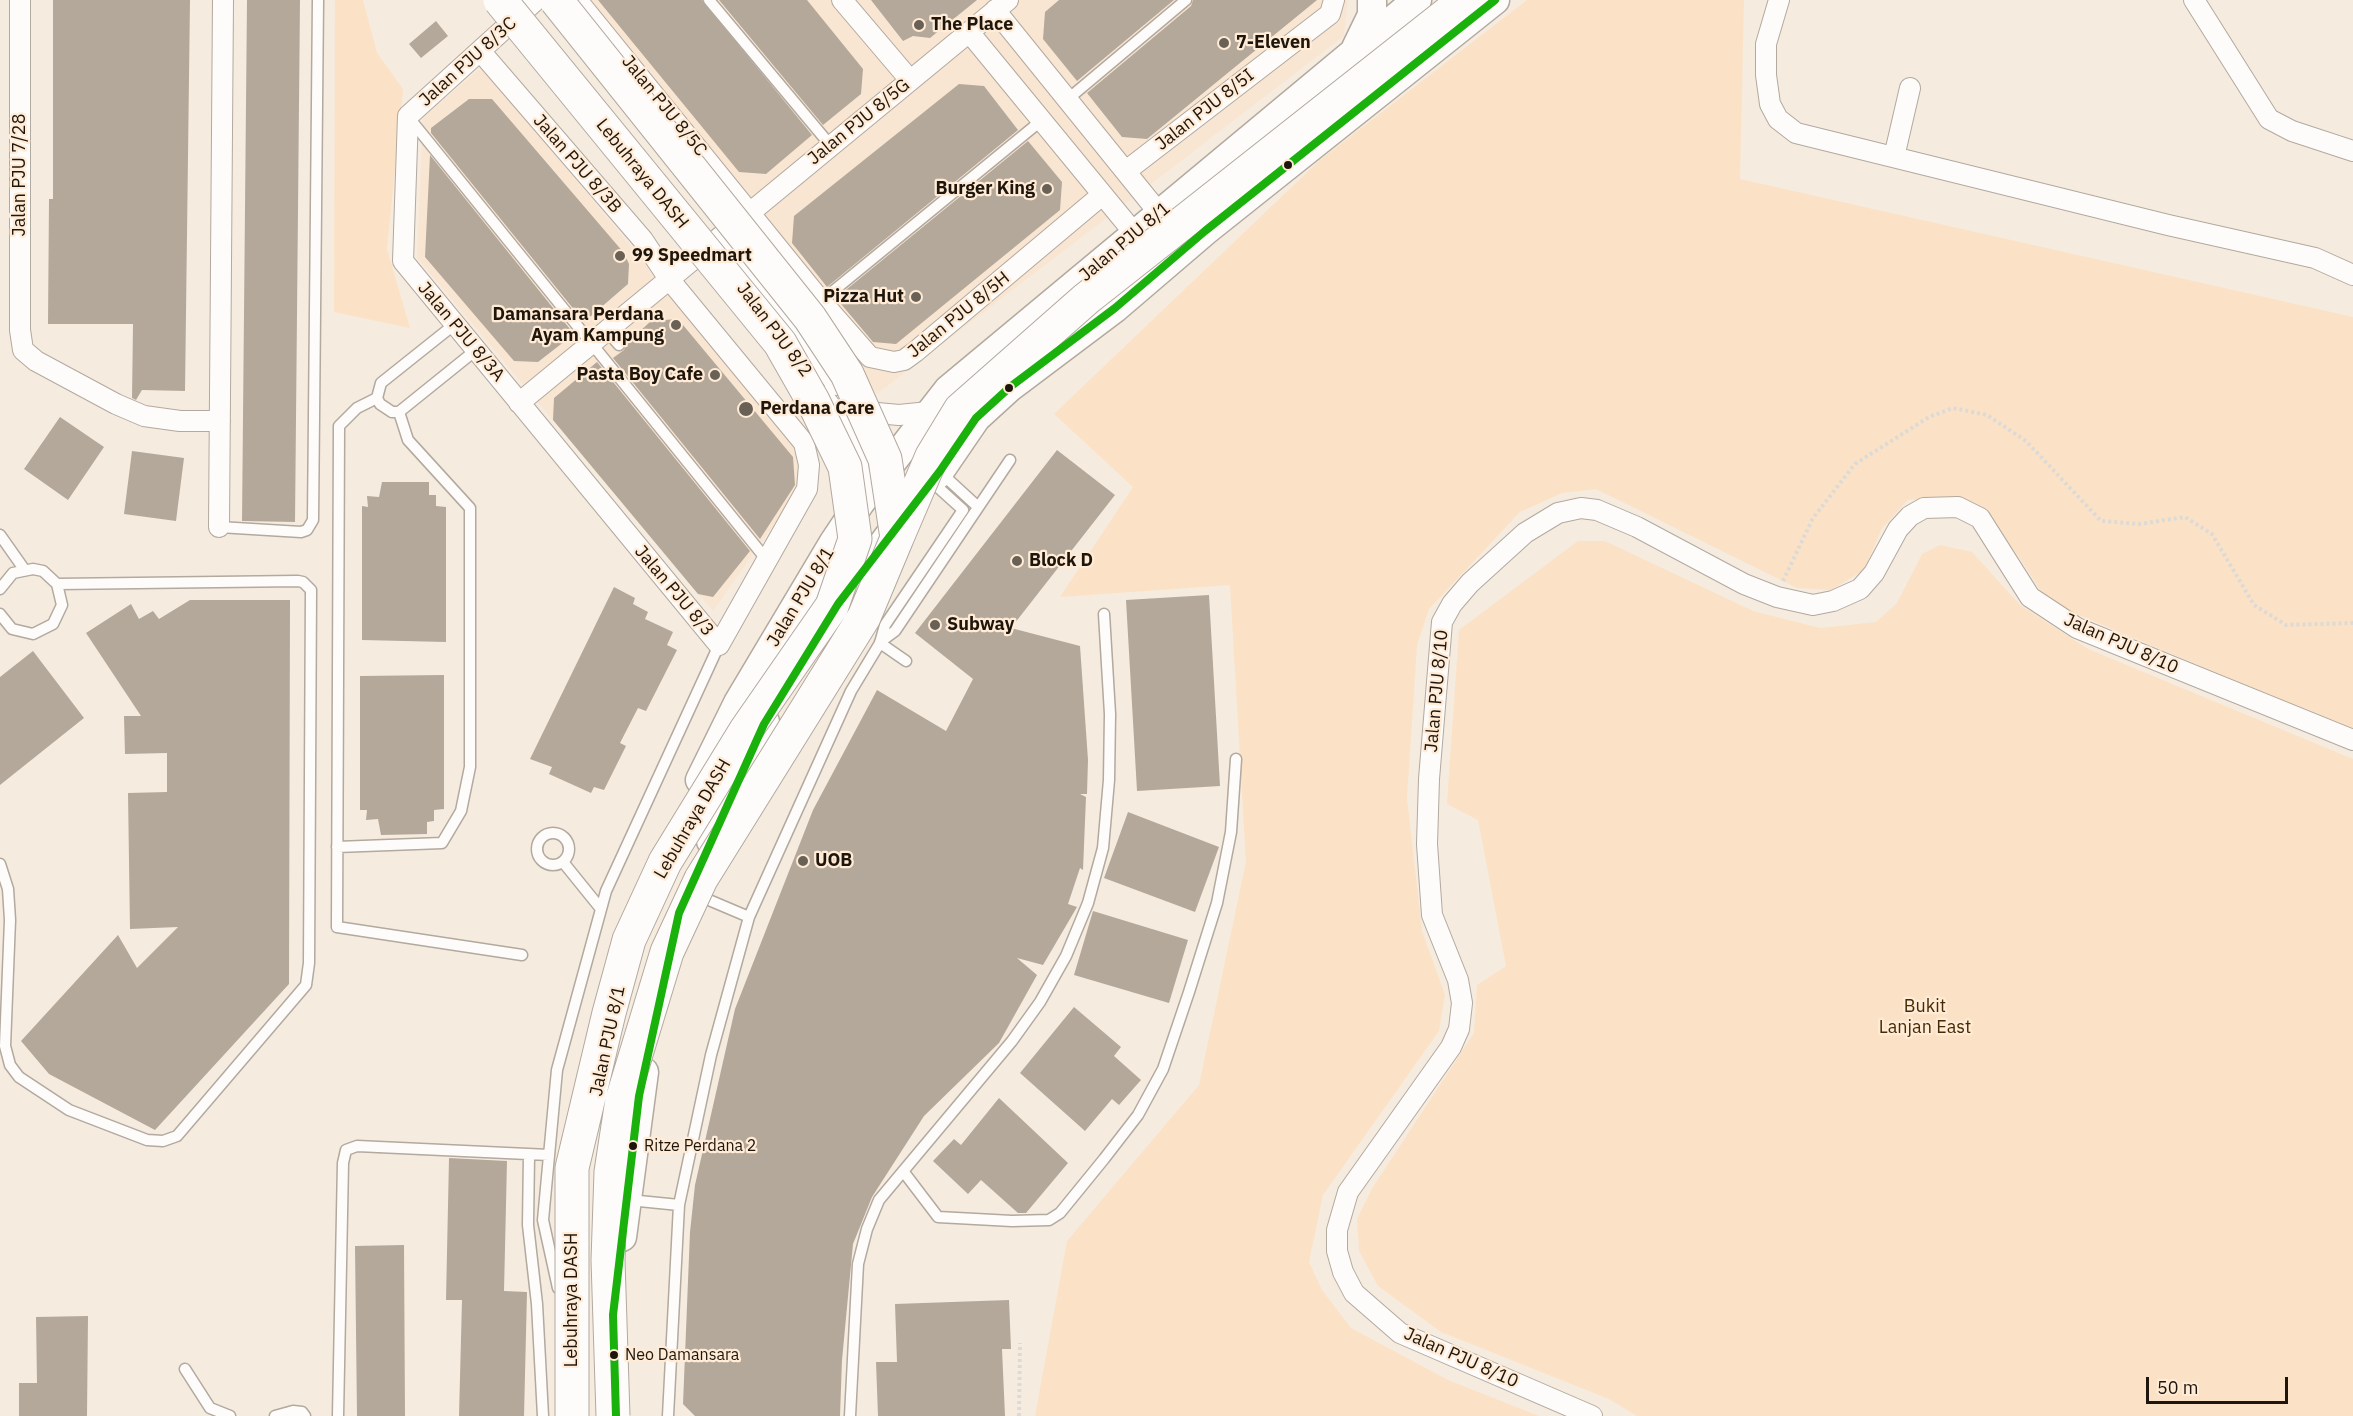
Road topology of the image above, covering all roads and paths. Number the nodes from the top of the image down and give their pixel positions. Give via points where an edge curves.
1 (20, 0) edge
2 (223, 0) edge
3 (318, 0) edge
4 (577, 0) edge
5 (709, 0) edge
6 (842, 0) edge
7 (1186, 0) edge
8 (1334, 0) edge
9 (1372, 0) edge
10 (1495, 0) edge
11 (1779, 0) edge
12 (2194, 0) edge
13 (528, 2) edge
14 (1415, 2) edge
15 (1002, 5) edge
16 (1452, 26) edge
17 (969, 32) junction
18 (481, 52) junction
19 (1350, 57) junction
20 (910, 81) junction
21 (1910, 88) dead end
22 (1068, 99) junction
23 (408, 117) junction
24 (1042, 120) junction
25 (831, 146) junction
26 (2353, 151) edge
27 (1894, 157) junction
28 (1126, 171) junction
29 (1102, 195) junction
30 (750, 212) junction
31 (1160, 213) junction
32 (1135, 234) junction
33 (715, 241) junction
34 (403, 261) joint
35 (2353, 275) edge
36 (669, 279) junction
37 (821, 301) junction
38 (455, 324) junction
39 (599, 336) junction
40 (619, 345) dead end
41 (476, 350) junction
42 (377, 398) junction
43 (519, 403) junction
44 (399, 412) junction
45 (929, 412) junction
46 (220, 421) junction
47 (1010, 460) dead end
48 (935, 476) junction
49 (860, 503) junction
50 (977, 507) junction
51 (219, 527) joint
52 (0, 535) edge
53 (897, 538) junction
54 (766, 559) junction
55 (24, 569) junction
56 (57, 584) junction
57 (0, 588) edge
58 (1778, 597) junction
59 (1104, 614) dead end
60 (1, 620) edge
61 (2353, 623) edge
62 (880, 643) junction
63 (719, 645) junction
64 (906, 661) dead end
65 (2353, 740) edge
66 (1236, 759) dead end
67 (337, 847) junction
68 (563, 862) dead end
69 (0, 864) edge
70 (689, 891) junction
71 (601, 909) junction
72 (749, 917) junction
73 (522, 955) dead end
74 (529, 1155) junction
75 (549, 1155) junction
76 (903, 1171) junction
77 (528, 1178) junction
78 (546, 1178) junction
79 (627, 1200) junction
80 (679, 1205) junction
81 (568, 1326) junction
82 (1020, 1343) dead end
83 (185, 1369) dead end
84 (230, 1416) edge
85 (275, 1416) edge
86 (305, 1416) edge
87 (338, 1416) edge
88 (543, 1416) edge
89 (570, 1416) edge
90 (615, 1416) edge
91 (668, 1416) edge
92 (850, 1416) edge
93 (1019, 1416) edge
94 (1592, 1416) edge

1 - 46 street, Jalan PJU 7/28 via 23,350 116,405 144,416
2 - 46 street
3 - 51 lane via 313,520 307,531 301,532
4 - 30 street, Jalan PJU 8/5C
5 - 25 lane
6 - 20 street
7 - 22 lane
8 - 28 street, Jalan PJU 8/5I via 1330,14
9 - 19 main road via 1372,15
10 - 16 main road, Jalan PJU 8/1
11 - 27 street via 1766,44 1770,104 1778,119 1796,133
12 - 26 street via 2269,119 2292,131
13 - 18 street, Jalan PJU 8/3C
13 - 33 street, Jalan PJU 8/2
13 - 53 highway, bridge via 810,318 847,375 885,459
13 - 89 highway, Lebuhraya DASH, bridge via 780,343 845,467 855,539 832,606 746,730 665,862 629,940 572,1168
14 - 16 street
14 - 16 street
14 - 19 main road, Jalan PJU 8/1
15 - 17 street, Jalan PJU 8/5G
15 - 22 street
16 - 48 main road, Jalan PJU 8/1 via 1114,308 1010,387 976,418
16 - 53 highway, Lebuhraya DASH, bridge via 1086,299 960,410 932,456
17 - 20 street, Jalan PJU 8/5G
17 - 24 street
18 - 23 street, Jalan PJU 8/3C
18 - 36 street, Jalan PJU 8/3B via 643,240
19 - 31 main road, Jalan PJU 8/1
20 - 25 street, Jalan PJU 8/5G
21 - 27 street
22 - 28 street
23 - 34 street, Jalan PJU 8/3C
23 - 39 lane
24 - 29 street
24 - 37 lane
25 - 30 street, Jalan PJU 8/5G
27 - 35 street via 2315,258
28 - 31 street
29 - 32 street
29 - 37 street, Jalan PJU 8/5H via 904,360 884,362 870,357
30 - 33 street, Jalan PJU 8/5G
30 - 37 street, Jalan PJU 8/5H
31 - 32 main road, Jalan PJU 8/1
32 - 45 main road, Jalan PJU 8/1 via 948,390
33 - 36 street
33 - 45 street, Jalan PJU 8/2 via 847,398 877,413
33 - 49 street, Jalan PJU 8/2 via 849,431 860,467
34 - 38 street, Jalan PJU 8/3A
36 - 39 street
36 - 54 street, Jalan PJU 8/3 via 804,443 809,465 807,489
38 - 41 street, Jalan PJU 8/3A
38 - 42 lane via 381,383
39 - 40 lane
39 - 43 street
39 - 54 lane
41 - 43 street, Jalan PJU 8/3A
41 - 44 lane
42 - 44 lane via 384,408
42 - 67 lane via 357,408 339,426
43 - 63 street, Jalan PJU 8/3
44 - 67 lane via 408,440 470,508 470,767 461,811 442,843
45 - 49 main road, Jalan PJU 8/1
46 - 51 street
47 - 50 lane
48 - 50 lane
48 - 62 lane via 963,510 885,625
48 - 70 main road, Jalan PJU 8/1 via 838,604 764,724
49 - 81 main road, Jalan PJU 8/1 via 738,703 681,820 626,960 589,1129
50 - 62 lane via 895,631
52 - 55 lane
53 - 90 highway, Lebuhraya DASH, bridge via 864,617 701,879 664,962 622,1100 611,1172 608,1260
54 - 63 street, Jalan PJU 8/3
55 - 56 lane via 43,571
55 - 57 lane via 13,573
56 - 60 lane via 62,605 53,624 33,634 22,633
56 - 69 lane via 298,581 308,585 311,590 306,985 177,1136 163,1141 147,1140 69,1110 19,1077 10,1065 6,1046 10,920 8,889
58 - 61 path via 1813,518 1855,464 1929,417 1953,408 1987,415 2026,441 2101,521 2140,524 2185,517 2212,534 2254,605 2286,625
58 - 65 street, Jalan PJU 8/10 via 1813,605 1860,589 1910,516 1924,508 1958,507 1980,518 2030,597 2077,628
58 - 94 street, Jalan PJU 8/10 via 1711,568 1637,527 1598,510 1581,508 1558,513 1525,533 1470,583 1442,622 1427,844 1432,915 1458,980 1462,1003 1459,1029 1451,1047 1348,1192 1337,1230 1337,1251 1354,1293 1400,1333
59 - 76 lane via 1110,714 1108,780 1103,848 1088,903 1066,956 1040,1002
62 - 64 lane
62 - 72 lane via 851,691
63 - 71 lane
66 - 76 lane via 1231,832 1217,903 1189,992 1163,1069 1138,1115 1111,1150 1060,1213 1049,1220 938,1217
67 - 73 lane via 337,927
68 - 71 lane
70 - 72 lane
70 - 79 main road, Jalan PJU 8/1 via 679,913 639,1096
71 - 75 lane via 557,1070
72 - 80 lane via 711,1055
74 - 75 lane
74 - 77 lane
74 - 87 lane via 357,1146 346,1150
75 - 78 lane
76 - 92 lane via 879,1200 858,1264
77 - 78 lane
77 - 88 lane
78 - 81 lane via 543,1220
79 - 80 lane
79 - 90 main road, Jalan PJU 8/1 via 613,1315
80 - 91 lane
81 - 89 main road, Jalan PJU 8/1
82 - 93 path
83 - 84 lane via 210,1408
85 - 86 lane via 293,1411

